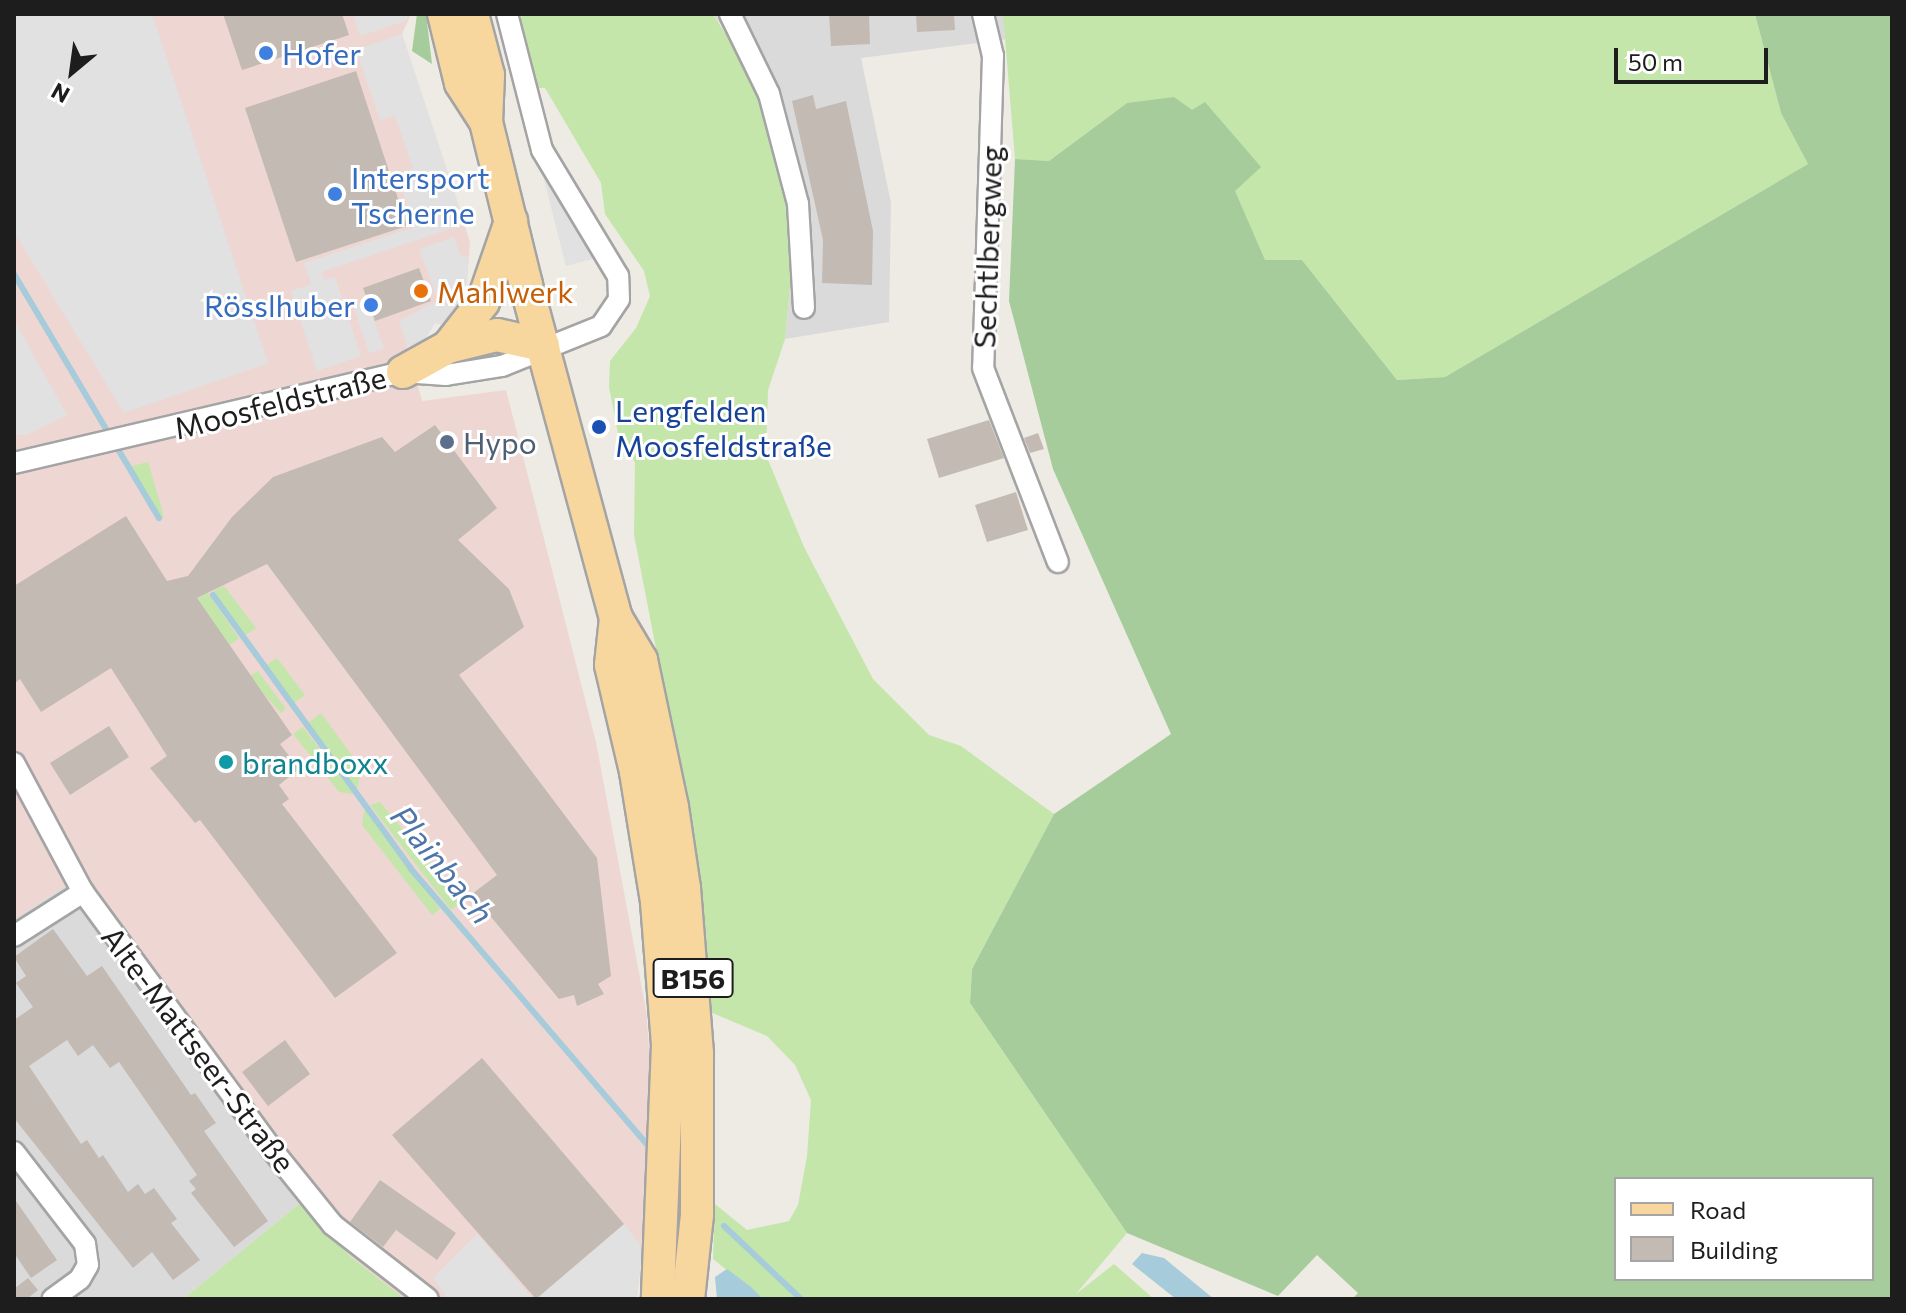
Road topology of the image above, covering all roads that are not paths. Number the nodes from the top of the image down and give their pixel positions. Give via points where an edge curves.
1 (444, 14) edge
2 (472, 14) edge
3 (507, 14) edge
4 (730, 14) edge
5 (983, 14) edge
6 (486, 122) junction
7 (511, 221) junction
8 (804, 308) dead end
9 (543, 345) junction
10 (448, 347) junction
11 (403, 372) junction
12 (14, 463) edge
13 (1058, 562) dead end
14 (616, 618) junction
15 (14, 763) edge
16 (83, 892) junction
17 (14, 936) edge
18 (14, 1152) edge
19 (52, 1299) edge
20 (428, 1299) edge
21 (658, 1299) edge
22 (688, 1299) edge

1 - 6 main road, B156 via 461,83
2 - 6 main road, B156 via 488,75
3 - 9 street, Moosfeldstraße via 542,150 618,276 619,299 601,326
4 - 8 street via 769,94 798,204
5 - 13 street, Sechtlbergweg via 993,56 983,368
6 - 7 main road, B156
7 - 9 main road, B156
7 - 10 main road via 483,302
9 - 10 main road via 497,335
9 - 11 street, Moosfeldstraße via 502,366 446,375
9 - 14 main road, B156
10 - 11 main road
11 - 12 street, Moosfeldstraße
14 - 21 main road, B156 via 611,665 636,772 657,902 668,1045
14 - 22 main road, B156 via 641,660 686,903 698,1143
15 - 16 street, Alte-Mattseer-Straße
16 - 17 street
16 - 20 street, Alte-Mattseer-Straße via 333,1225
18 - 19 street via 85,1244 88,1265 80,1279

